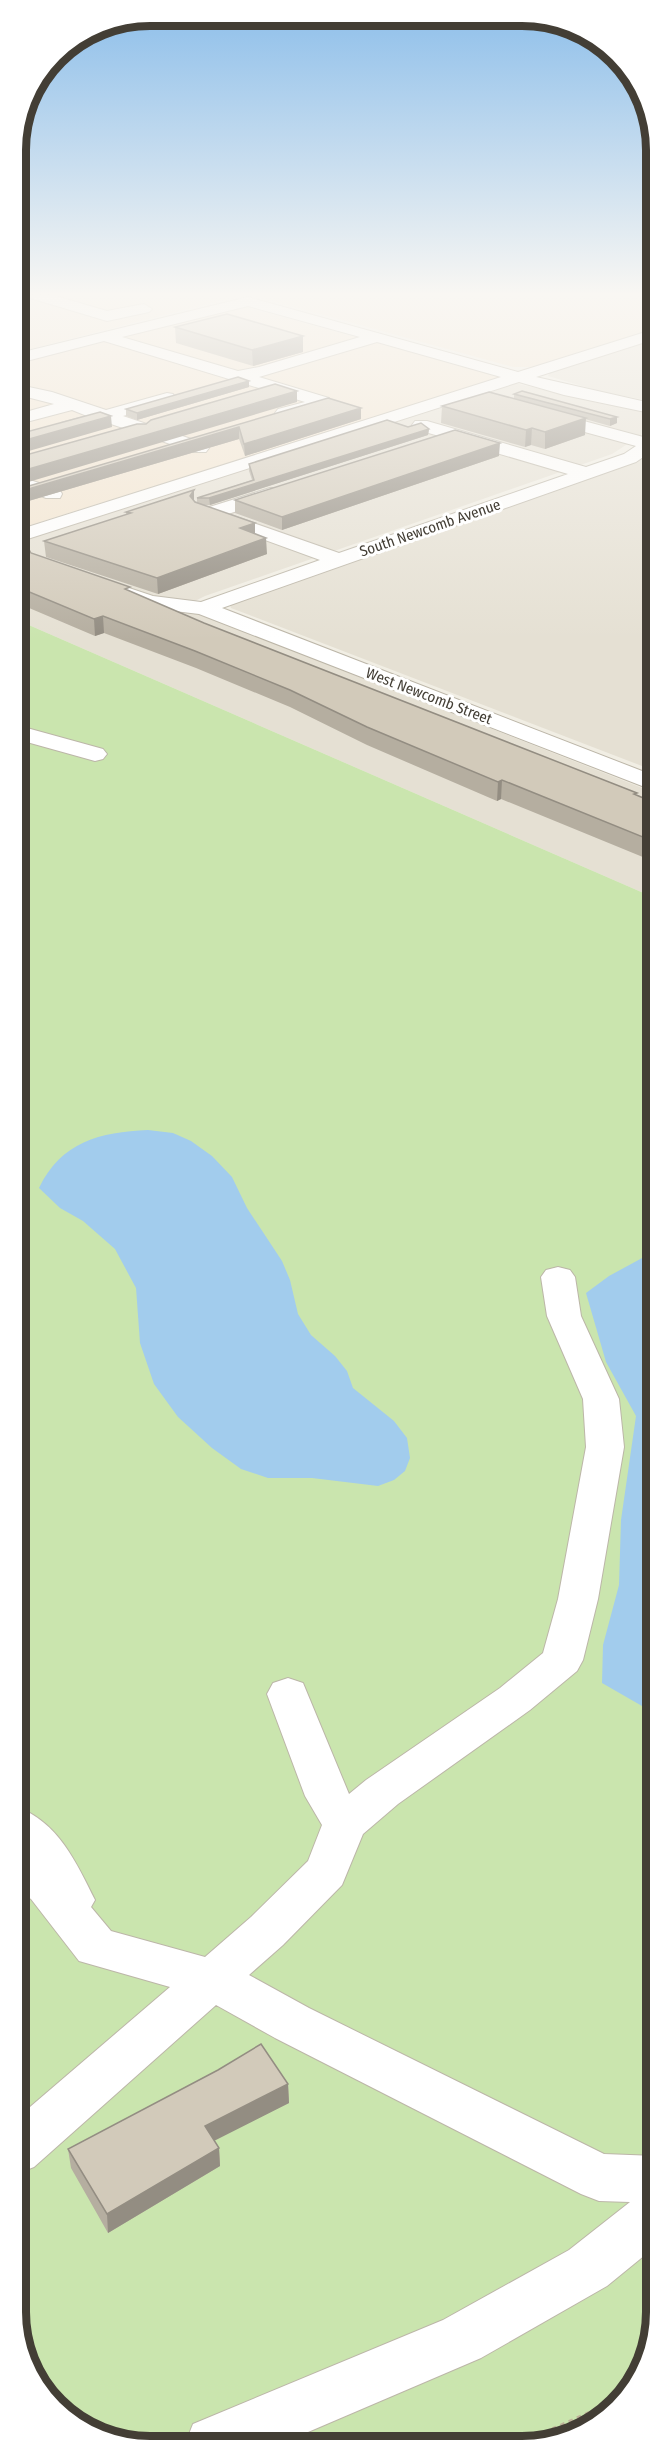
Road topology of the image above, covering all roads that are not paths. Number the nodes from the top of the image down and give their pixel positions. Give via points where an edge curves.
1 (54, 410) edge
2 (86, 410) edge
3 (125, 410) edge
4 (306, 410) edge
5 (414, 410) edge
6 (528, 411) edge
7 (104, 416) junction
8 (26, 417) edge
9 (169, 418) edge
10 (270, 418) edge
11 (421, 425) edge
12 (137, 427) junction
13 (50, 432) edge
14 (217, 434) edge
15 (453, 435) junction
16 (104, 437) edge
17 (420, 445) edge
18 (192, 446) junction
19 (646, 448) edge
20 (162, 450) edge
21 (646, 451) edge
22 (585, 473) junction
23 (26, 483) edge
24 (299, 485) edge
25 (26, 492) edge
26 (26, 533) edge
27 (339, 560) junction
28 (95, 582) edge
29 (203, 608) junction
30 (26, 735) edge
31 (95, 754) dead end
32 (646, 780) edge
33 (558, 1277) dead end
34 (288, 1694) dead end
35 (345, 1824) junction
36 (31, 1841) edge
37 (213, 1978) junction
38 (26, 2142) edge
39 (645, 2179) edge
40 (645, 2222) edge
41 (232, 2436) edge

1 - 8 street
2 - 7 street
3 - 7 street
4 - 10 street
5 - 26 street
6 - 19 street
7 - 12 street
7 - 13 street
9 - 12 street
11 - 15 street
12 - 16 street
12 - 18 street
14 - 18 street
15 - 17 street
15 - 22 street
18 - 20 street
21 - 22 street, South Newcomb Avenue
22 - 27 street, South Newcomb Avenue
23 - 25 street via 49,488
24 - 27 street via 201,510
27 - 29 street, South Newcomb Avenue
28 - 29 street via 150,602
29 - 32 street, West Newcomb Street
30 - 31 street
33 - 35 street via 564,1316 602,1400 605,1447 578,1599 562,1660 515,1699 382,1792
34 - 35 street via 327,1796
35 - 37 street via 326,1872 267,1932
36 - 37 street via 47,1886 96,1947
37 - 38 street
37 - 39 street via 292,2023 599,2177
40 - 41 street via 588,2268 462,2339

